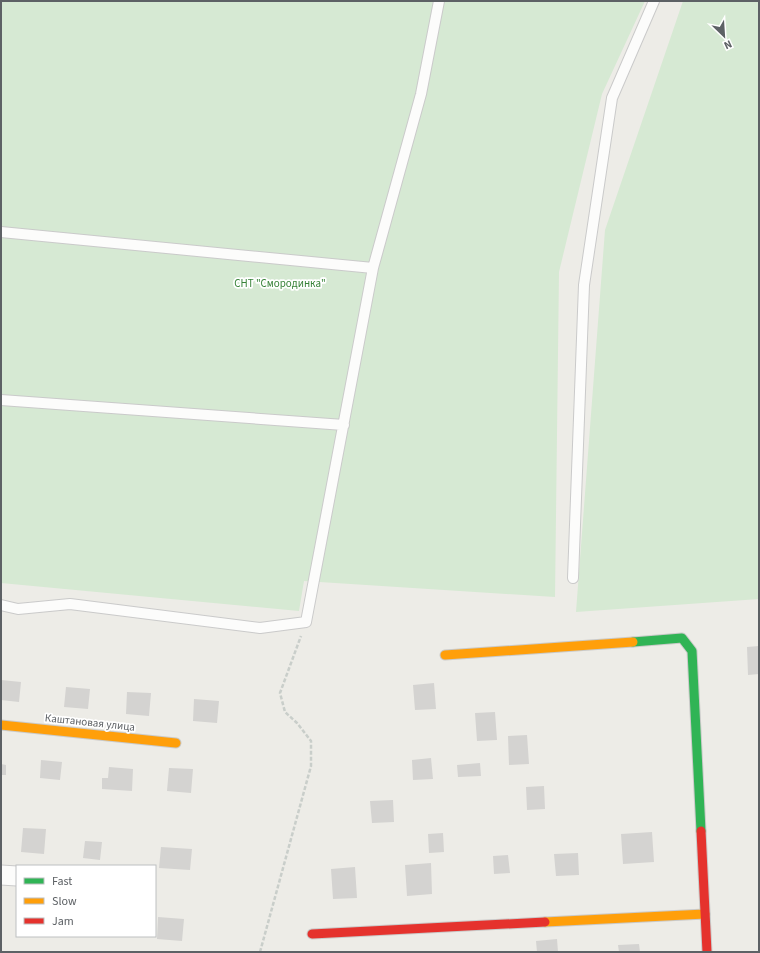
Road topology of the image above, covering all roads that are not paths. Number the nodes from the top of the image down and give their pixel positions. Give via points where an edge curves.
1 (439, 1) edge
2 (654, 1) edge
3 (1, 232) edge
4 (373, 268) junction
5 (1, 400) edge
6 (344, 425) junction
7 (573, 578) dead end
8 (1, 605) edge
9 (445, 655) dead end
10 (1, 725) edge
11 (176, 742) dead end
12 (1, 875) edge
13 (16, 876) edge
14 (705, 914) junction
15 (312, 934) dead end
16 (707, 952) edge

1 - 4 lane via 421,94
2 - 7 lane via 612,98 584,285
3 - 4 lane
4 - 6 lane
5 - 6 lane
6 - 8 lane via 306,622 260,628 70,604 18,609
9 - 14 street via 682,638 692,651
10 - 11 street, Каштановая улица
12 - 13 street
14 - 15 street
14 - 16 street

